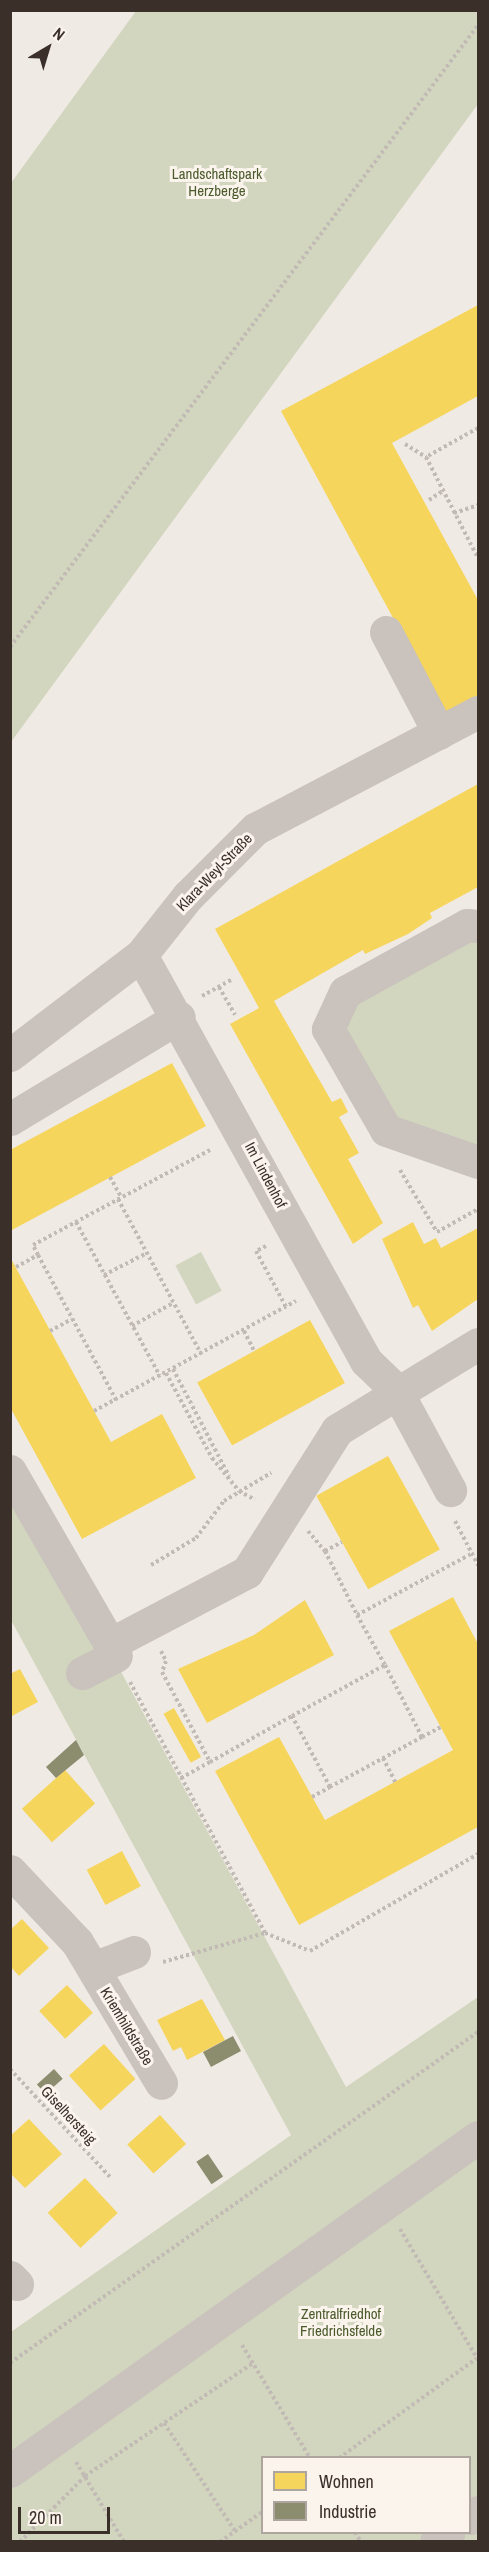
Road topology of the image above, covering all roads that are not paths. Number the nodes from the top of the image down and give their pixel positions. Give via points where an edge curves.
1 (386, 632) dead end
2 (478, 712) edge
3 (439, 734) junction
4 (478, 926) edge
5 (141, 955) junction
6 (179, 1017) junction
7 (10, 1055) edge
8 (10, 1119) edge
9 (478, 1162) edge
10 (478, 1344) edge
11 (396, 1390) junction
12 (10, 1471) edge
13 (450, 1490) road end
14 (113, 1650) junction
15 (82, 1673) dead end
16 (10, 1871) edge
17 (134, 1952) road end
18 (93, 1968) junction
19 (161, 2083) dead end
20 (478, 2138) edge
21 (10, 2471) edge

1 - 3 street
2 - 3 street, Klara-Weyl-Straße
3 - 5 street, Klara-Weyl-Straße via 255,829 188,896
4 - 9 street via 467,925 345,992 328,1029 386,1130
5 - 6 street, Im Lindenhof
5 - 7 street, Klara-Weyl-Straße
6 - 8 street
6 - 11 street, Im Lindenhof via 366,1361
10 - 11 street
11 - 13 street, Im Lindenhof
11 - 14 street via 337,1430 272,1509 247,1572 147,1625
12 - 14 street
14 - 15 street
16 - 18 street, Kriemhildstraße via 77,1942
17 - 18 street, Kriemhildstraße
18 - 19 street, Kriemhildstraße
20 - 21 street

